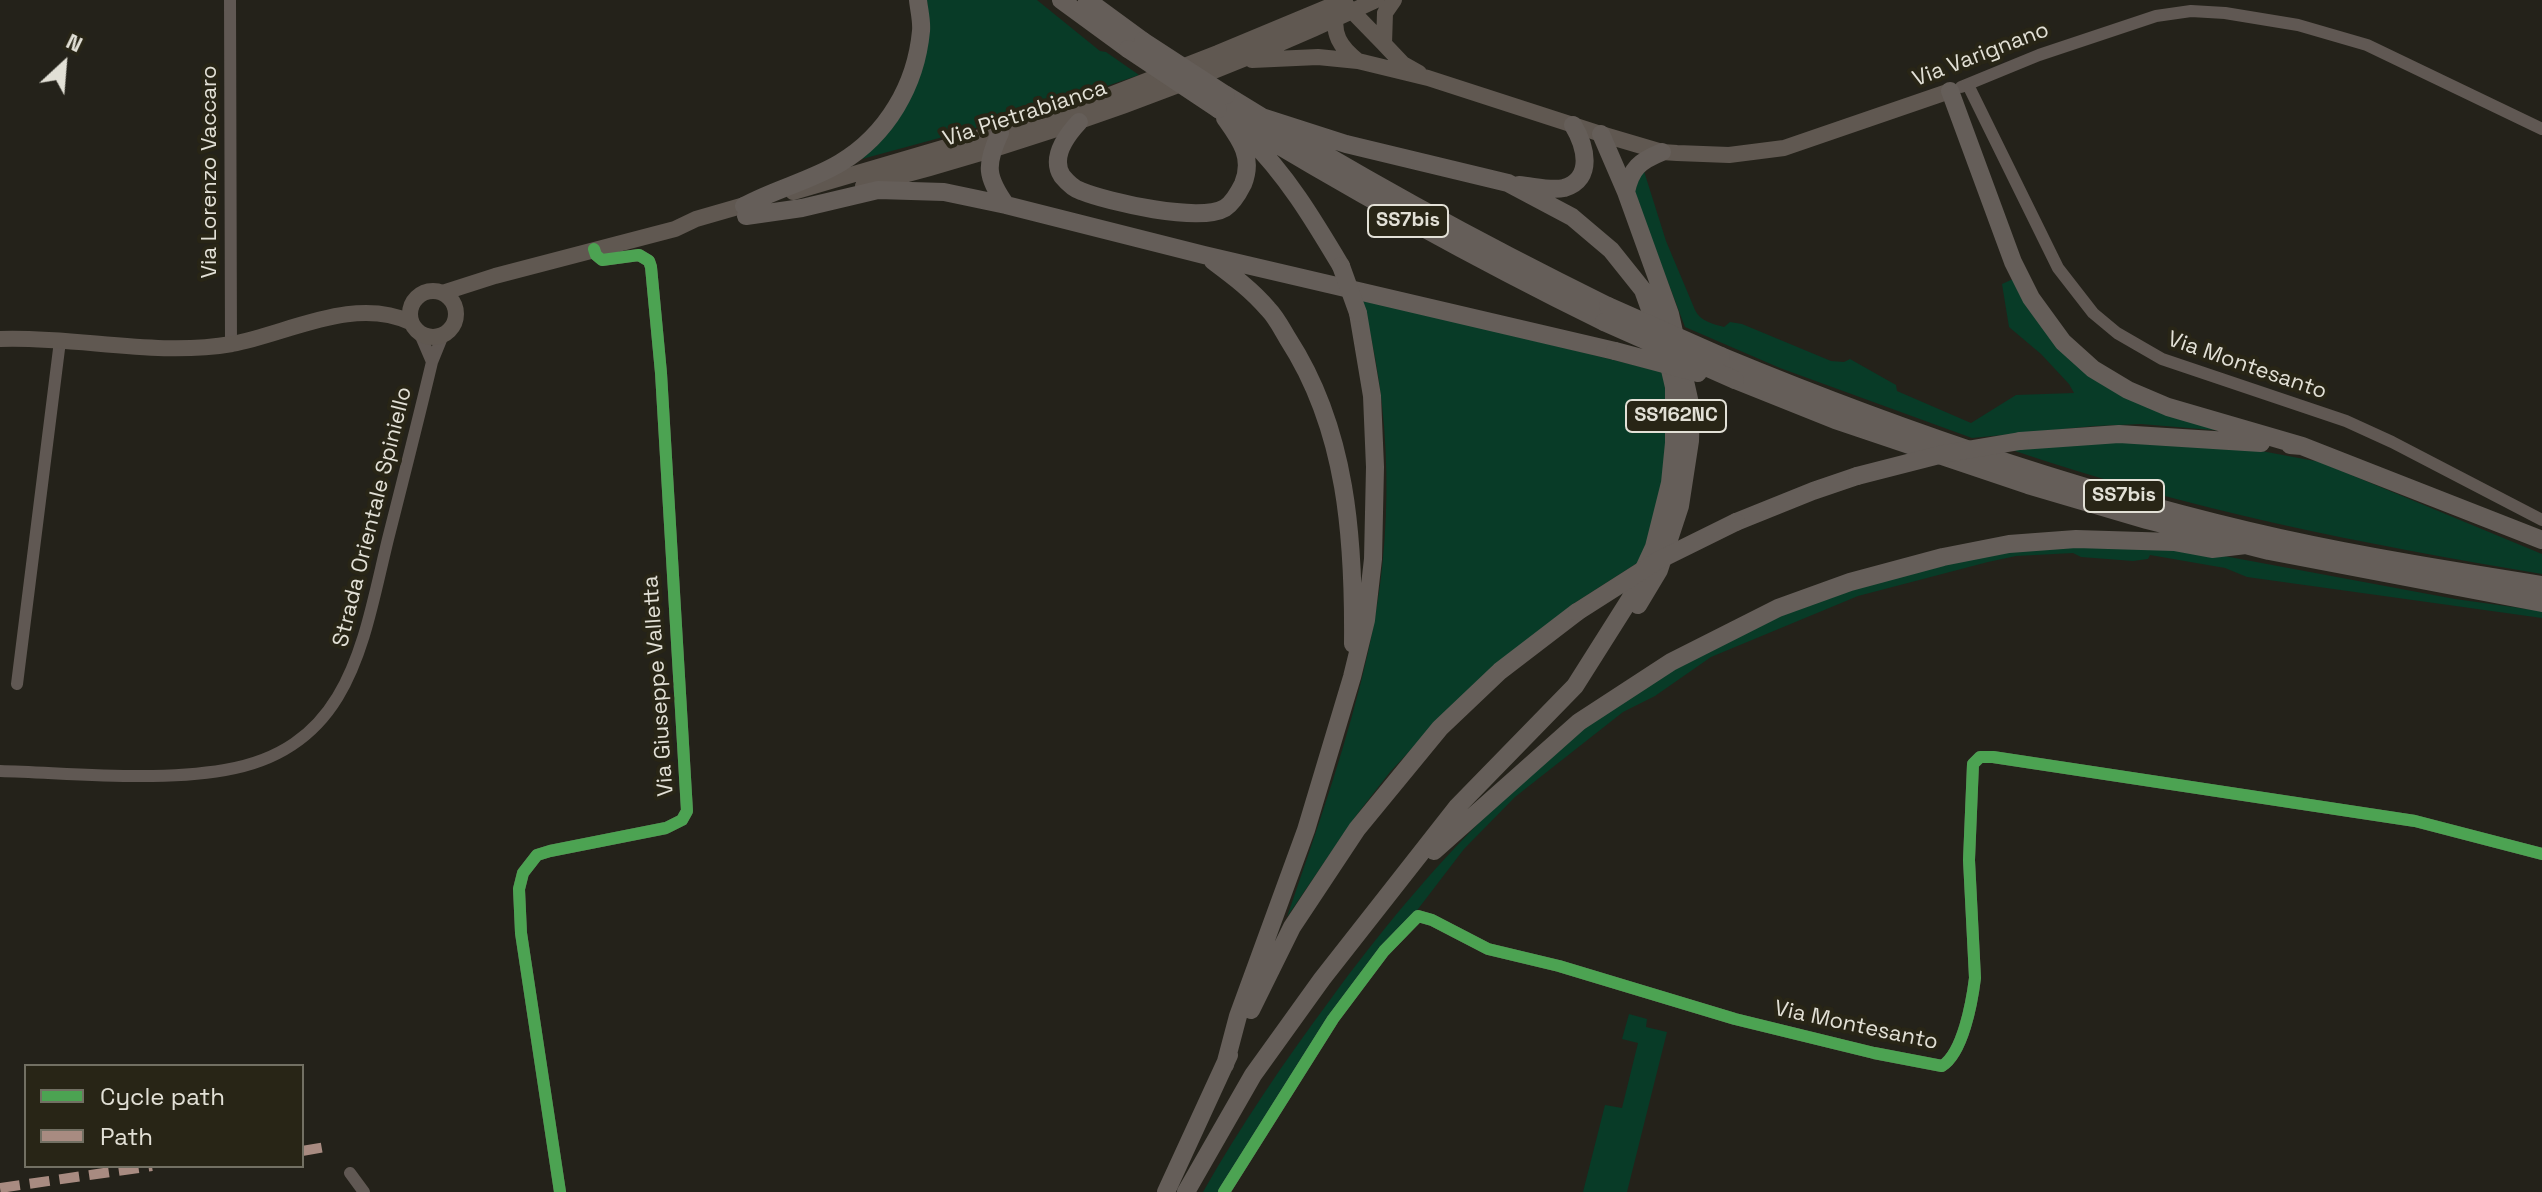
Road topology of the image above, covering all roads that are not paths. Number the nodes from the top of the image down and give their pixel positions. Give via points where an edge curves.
1 (230, 0) edge
2 (918, 0) edge
3 (1061, 0) edge
4 (1087, 0) edge
5 (1376, 0) edge
6 (1394, 0) edge
7 (1347, 4) edge
8 (1336, 19) junction
9 (1384, 44) junction
10 (1136, 45) junction
11 (1236, 61) junction
12 (1358, 61) junction
13 (1428, 78) junction
14 (1959, 88) junction
15 (1222, 102) junction
16 (1262, 117) junction
17 (1079, 122) junction
18 (1573, 125) junction
19 (2542, 129) edge
20 (1601, 134) junction
21 (996, 141) junction
22 (1662, 152) junction
23 (1508, 183) junction
24 (1626, 192) junction
25 (1006, 205) junction
26 (745, 211) junction
27 (594, 249) junction
28 (1204, 255) junction
29 (480, 281) junction
30 (442, 293) junction
31 (414, 300) junction
32 (1606, 314) junction
33 (339, 317) junction
34 (456, 318) junction
35 (415, 328) junction
36 (443, 335) junction
37 (0, 339) edge
38 (60, 341) junction
39 (231, 344) junction
40 (432, 362) junction
41 (1735, 380) junction
42 (2302, 446) junction
43 (2542, 520) edge
44 (2542, 540) edge
45 (2246, 545) junction
46 (2542, 585) edge
47 (2542, 603) edge
48 (1352, 677) junction
49 (17, 684) dead end
50 (1575, 686) junction
51 (0, 771) edge
52 (2542, 854) edge
53 (1396, 885) junction
54 (1225, 1065) junction
55 (350, 1173) dead end
56 (364, 1192) edge
57 (560, 1192) edge
58 (1166, 1192) edge
59 (1186, 1192) edge
60 (1224, 1192) edge

1 - 39 street, Via Lorenzo Vaccaro
2 - 26 highway via 922,29 908,90 883,127 842,162
3 - 10 highway, SS7bis
4 - 10 highway, SS7bis
5 - 7 main road, Via Pietrabianca
6 - 9 main road via 1385,13
7 - 8 main road
7 - 9 main road, Via Varignano
7 - 21 main road, Via Pietrabianca
8 - 11 main road, Via Pietrabianca
8 - 12 main road via 1341,47
9 - 13 main road, Via Varignano via 1403,64
10 - 15 highway, SS7bis, bridge
11 - 12 main road, Via Varignano
11 - 17 main road, Via Pietrabianca
12 - 13 main road, Via Varignano
13 - 18 main road, Via Varignano
14 - 19 street, Via Varignano via 2156,16 2225,13 2298,25 2367,45
14 - 22 main road, Via Varignano via 1784,148 1729,155
14 - 42 highway via 2013,262 2063,342 2128,390
14 - 43 street, Via Montesanto via 2058,268 2093,313 2117,333 2162,359 2346,421
15 - 16 highway, SS7bis
15 - 17 highway via 1244,145 1248,170 1239,193 1225,208 1190,214 1123,202 1069,184 1060,174 1060,148
15 - 32 highway, SS7bis via 1388,210 1498,270
15 - 48 highway, bridge via 1306,208 1341,266 1358,313 1372,396 1375,467 1373,559
16 - 23 highway, SS162NC via 1346,144
16 - 32 highway, SS7bis
17 - 21 main road, Via Pietrabianca
18 - 20 main road, Via Varignano
18 - 23 highway via 1586,159 1574,184 1561,189
20 - 22 main road, Via Varignano
20 - 24 highway
21 - 25 highway via 989,174
21 - 26 main road, Via Pietrabianca
22 - 24 highway via 1636,165
23 - 50 highway, SS162NC via 1572,217 1611,250 1643,290 1674,387 1670,483 1654,547 1630,599
24 - 50 highway via 1670,314 1691,408 1690,441 1680,506 1659,570 1610,648
25 - 26 highway via 944,192 878,190 802,208
25 - 28 highway
26 - 27 main road, Via Pietrabianca via 696,219
27 - 29 main road, Via Pietrabianca
27 - 57 street, Via Giuseppe Valletta via 602,260 639,255 651,267 687,811 676,825 537,855 523,873 521,933
28 - 41 highway, bridge
28 - 48 highway via 1271,311 1302,360 1327,418 1348,508
29 - 30 main road, Via Pietrabianca
29 - 34 main road
30 - 31 main road, Via Pietrabianca via 427,291
30 - 34 main road via 453,303
31 - 33 main road, Via Pietrabianca via 369,305
31 - 35 main road via 410,307
32 - 41 highway, SS7bis, bridge
32 - 46 highway, SS7bis, bridge via 1838,405 2032,470 2281,538
33 - 35 main road, Via Pietrabianca via 384,313
33 - 39 main road, Via Pietrabianca
34 - 36 main road
35 - 36 main road, Via Pietrabianca via 428,337
35 - 40 street, Strada Orientale Spiniello
36 - 40 street, Strada Orientale Spiniello
37 - 38 main road, Via Pietrabianca
38 - 39 main road, Via Pietrabianca via 132,347
38 - 49 street
40 - 51 street, Strada Orientale Spiniello via 354,670 342,693 307,733 268,757 225,770
41 - 45 highway, SS7bis via 2028,485
42 - 44 highway
42 - 54 highway, bridge via 2119,434 2020,441 1943,454 1813,491 1657,561 1577,612 1500,671 1440,728 1357,829 1292,927
45 - 47 highway, SS7bis
45 - 53 highway via 2212,549 2174,542 2076,539 2009,544 1850,582 1778,608 1671,662 1579,722
48 - 54 highway
50 - 53 highway, SS162NC via 1457,807
52 - 60 street, Via Montesanto via 2415,821 1980,757 1973,764 1969,860 1973,996 1952,1057 1942,1066 1735,1019 1488,949 1418,916 1333,1019
53 - 59 highway, SS162NC via 1253,1075
54 - 58 highway
55 - 56 street

